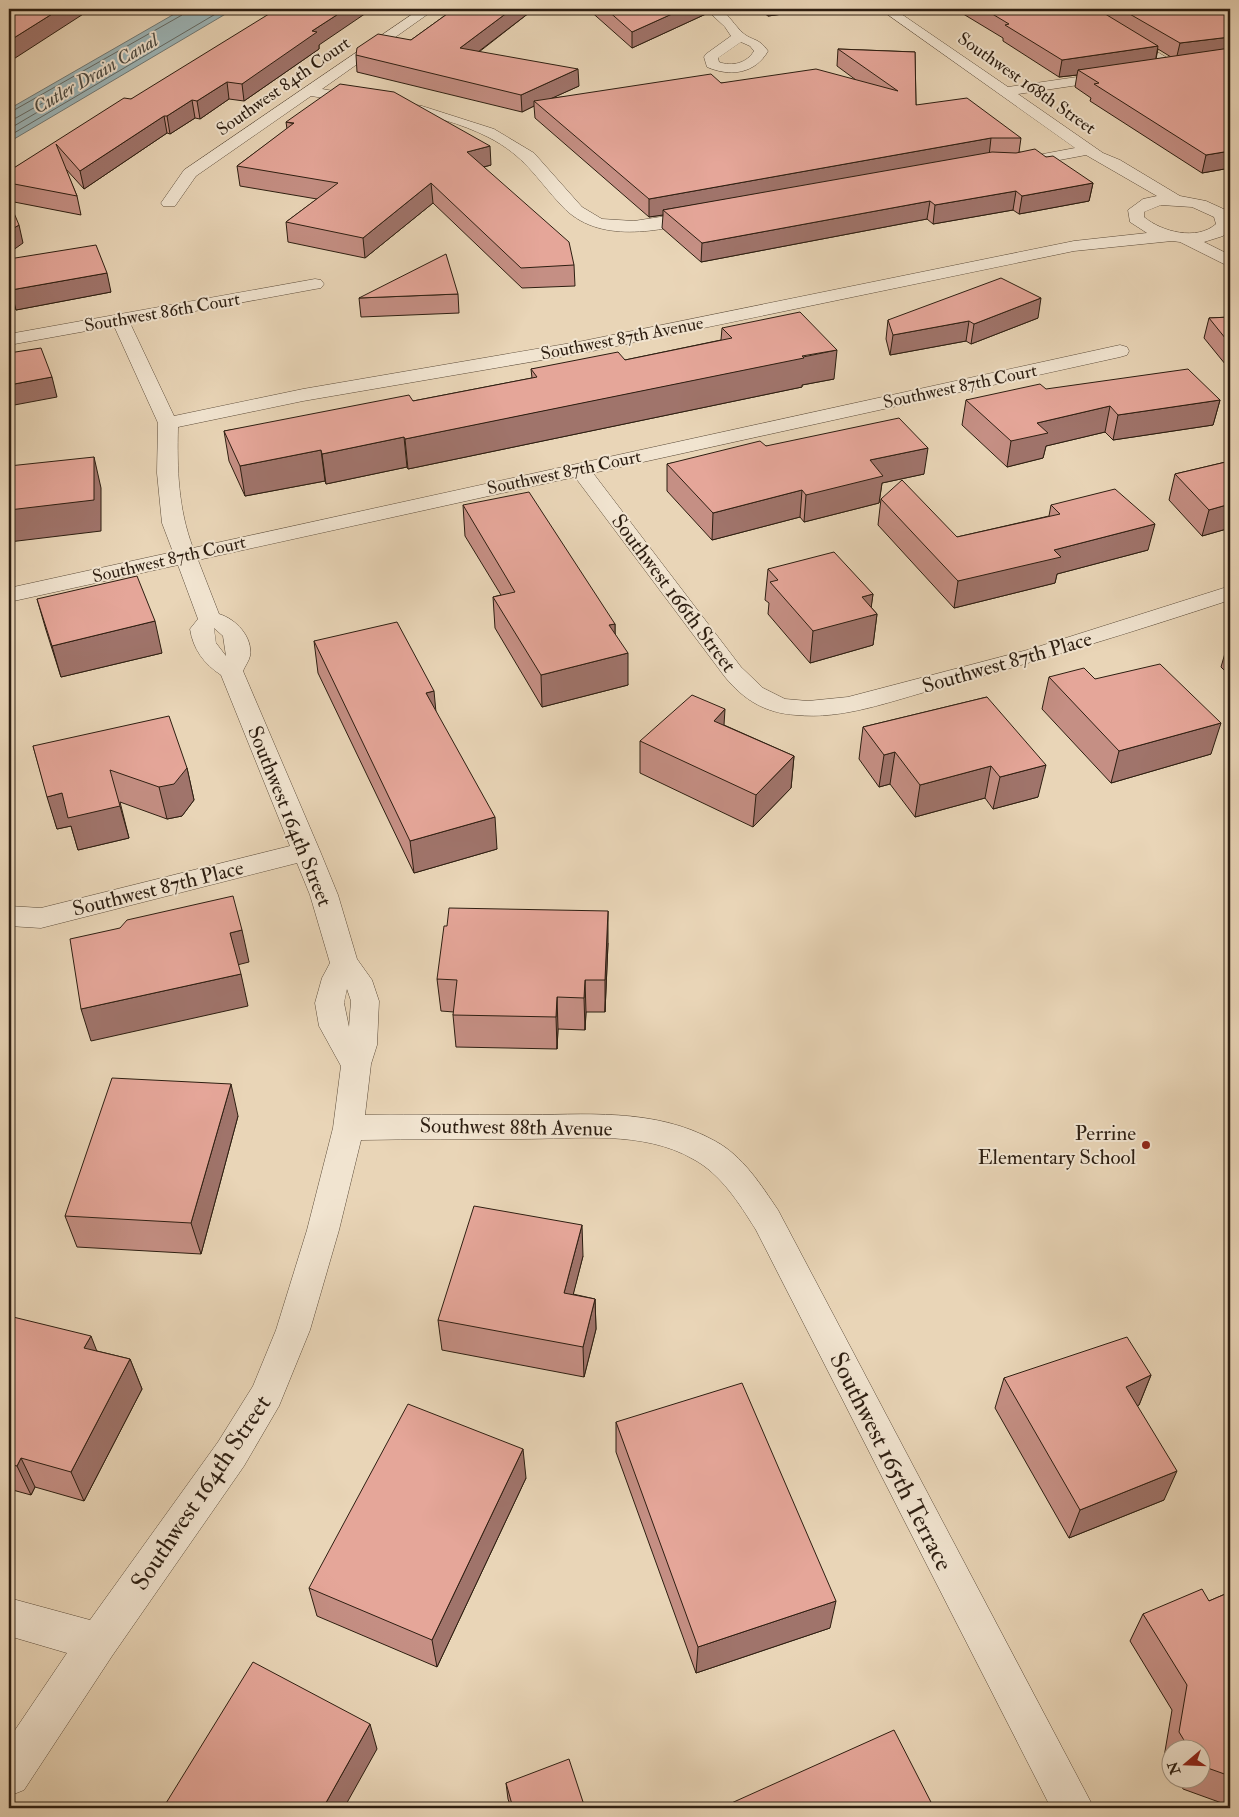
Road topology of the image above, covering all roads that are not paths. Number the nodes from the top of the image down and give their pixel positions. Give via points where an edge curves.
1 (428, 9) edge
2 (712, 9) edge
3 (886, 9) edge
4 (1078, 9) edge
5 (739, 38) dead end
6 (1194, 64) edge
7 (1175, 67) junction
8 (1156, 70) edge
9 (1128, 74) edge
10 (307, 91) junction
11 (1005, 92) junction
12 (1086, 149) junction
13 (1005, 159) edge
14 (1175, 200) junction
15 (1230, 202) edge
16 (169, 203) dead end
17 (1204, 205) junction
18 (1138, 212) junction
19 (715, 213) edge
20 (1226, 228) edge
21 (1177, 236) junction
22 (1074, 246) junction
23 (1230, 262) edge
24 (315, 284) dead end
25 (120, 320) junction
26 (9, 339) edge
27 (1120, 351) dead end
28 (168, 423) junction
29 (580, 469) junction
30 (185, 556) junction
31 (1230, 593) edge
32 (9, 595) edge
33 (779, 705) joint
34 (307, 851) junction
35 (9, 916) edge
36 (348, 1128) junction
37 (682, 1139) joint
38 (9, 1617) edge
39 (98, 1642) junction
40 (9, 1775) edge
41 (1072, 1808) edge

1 - 10 street, Southwest 84th Court
2 - 5 street via 730,24
3 - 11 street, Southwest 168th Street
4 - 7 street
6 - 7 street
7 - 8 street
9 - 11 street
10 - 16 street, Southwest 84th Court via 190,173
10 - 19 street via 446,116 490,133 532,160 571,209 587,220 612,226 649,224
11 - 12 street, Southwest 168th Street
12 - 13 street
12 - 14 street, Southwest 168th Street
12 - 18 street, Southwest 168th Street via 1124,186
14 - 17 street
14 - 18 street, Southwest 87th Avenue via 1149,202
15 - 17 street
17 - 20 street via 1222,215
18 - 21 street, Southwest 168th Street via 1148,228
18 - 22 street, Southwest 87th Avenue via 1121,226 1084,239
20 - 21 street, Southwest 87th Avenue via 1207,236
21 - 22 street, Southwest 87th Avenue
21 - 23 street
22 - 28 street, Southwest 87th Avenue via 592,345
24 - 25 street, Southwest 86th Court
25 - 26 street, Southwest 86th Court
25 - 28 street, Southwest 164th Street
27 - 29 street, Southwest 87th Court
28 - 30 street, Southwest 164th Street via 169,499 173,523
29 - 30 street, Southwest 87th Court
29 - 33 street, Southwest 166th Street via 732,672 758,696
30 - 32 street, Southwest 87th Court
30 - 34 street, Southwest 164th Street via 210,619 202,629 203,641 216,661 231,671
31 - 33 street, Southwest 87th Place via 1039,654 860,702 835,707
34 - 35 street, Southwest 87th Place via 41,918
34 - 36 street, Southwest 164th Street via 344,962 330,992 330,1022 356,1064
36 - 37 street, Southwest 88th Avenue via 616,1128 654,1131
36 - 39 street, Southwest 164th Street via 324,1230 293,1330 267,1395 225,1462
37 - 41 street, Southwest 165th Terrace via 725,1165 767,1220
38 - 39 street
39 - 40 street, Southwest 164th Street

